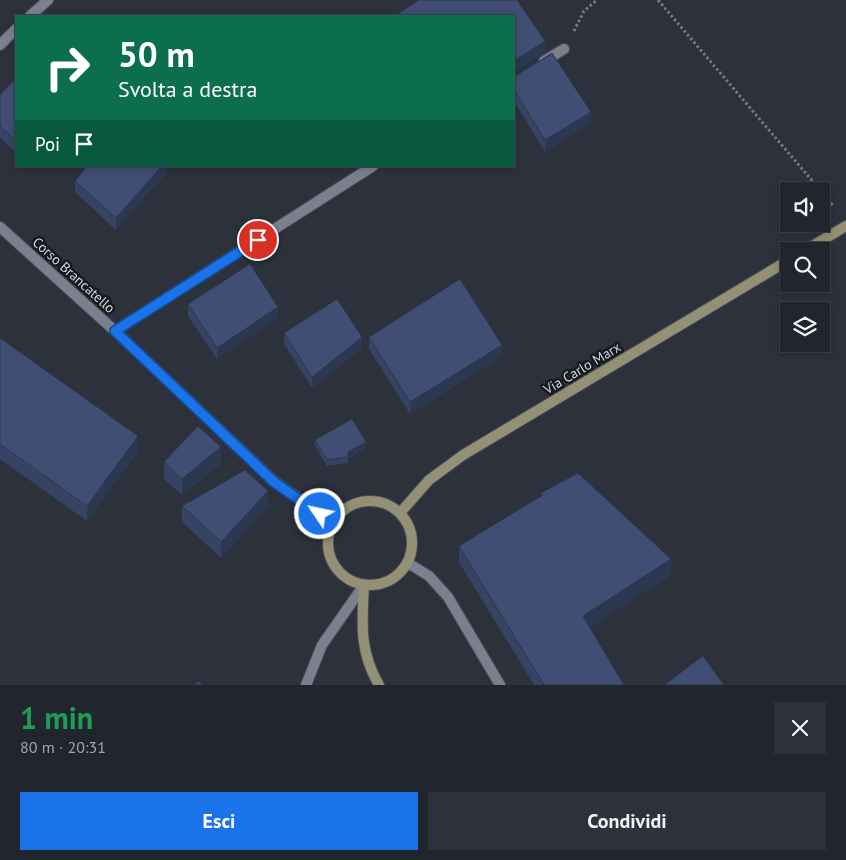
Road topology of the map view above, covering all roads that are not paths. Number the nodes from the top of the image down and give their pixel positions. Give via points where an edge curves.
1 (48, 0) edge
2 (31, 15) edge
3 (15, 30) edge
4 (0, 45) edge
5 (564, 49) road end
6 (530, 69) edge
7 (371, 167) edge
8 (846, 226) edge
9 (0, 227) edge
10 (819, 242) edge
11 (780, 265) edge
12 (115, 331) junction
13 (400, 513) junction
14 (333, 522) junction
15 (408, 563) junction
16 (364, 585) junction
17 (306, 685) edge
18 (379, 685) edge
19 (500, 685) edge

1 - 2 street
3 - 4 street
5 - 6 street
7 - 12 street
8 - 10 main road
9 - 12 street, Corso Brancatello
11 - 13 main road, Via Carlo Marx via 463,455 429,480
12 - 14 street, Corso Brancatello via 274,482
13 - 14 main road via 389,505 364,501 341,512
13 - 15 main road via 412,537
14 - 16 main road via 328,533 329,556 342,576
15 - 16 main road via 389,581
15 - 19 street via 429,576 448,597
16 - 17 street via 322,645
16 - 18 main road via 361,628 364,655

